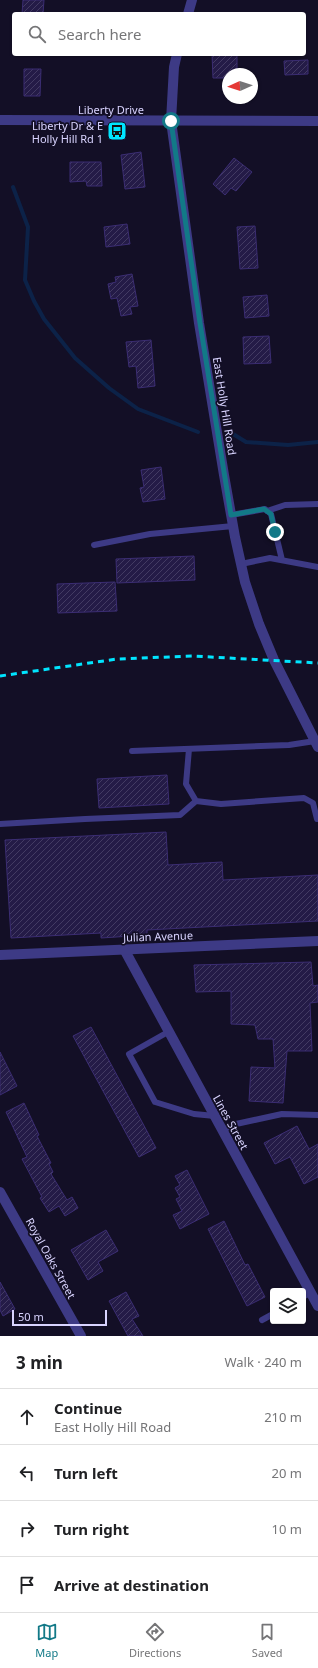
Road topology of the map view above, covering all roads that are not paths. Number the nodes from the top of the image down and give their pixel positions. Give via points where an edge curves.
1 (192, 0) edge
2 (189, 12) edge
3 (177, 56) edge
4 (0, 120) edge
5 (171, 121) junction
6 (318, 121) edge
7 (318, 504) edge
8 (267, 511) junction
9 (231, 515) junction
10 (233, 526) junction
11 (94, 545) dead end
12 (282, 560) junction
13 (241, 564) junction
14 (318, 566) edge
15 (316, 744) edge
16 (189, 749) junction
17 (132, 751) dead end
18 (196, 802) junction
19 (317, 819) edge
20 (0, 824) edge
21 (318, 941) edge
22 (124, 949) junction
23 (0, 954) edge
24 (168, 1032) junction
25 (318, 1115) edge
26 (214, 1116) junction
27 (222, 1130) junction
28 (0, 1192) edge
29 (307, 1295) edge
30 (318, 1306) edge
31 (270, 1316) edge
32 (262, 1320) dead end
33 (81, 1336) edge

1 - 2 street
3 - 5 street, East Holly Hill Road
4 - 5 street, Liberty Drive
5 - 6 street, Liberty Drive
5 - 9 street, East Holly Hill Road
7 - 8 lane via 285,505
8 - 9 lane via 264,509
8 - 12 lane via 271,514
9 - 10 street, East Holly Hill Road
10 - 11 lane via 150,534
10 - 13 street, East Holly Hill Road
12 - 13 lane via 270,558
12 - 14 lane
13 - 15 street, East Holly Hill Road via 252,603 274,660
15 - 16 lane
16 - 17 lane
16 - 18 lane via 186,784
18 - 19 lane via 221,804 304,798 313,803
18 - 20 lane via 180,815
21 - 22 street, Julian Avenue
22 - 23 street, Julian Avenue
22 - 24 street, Lines Street
24 - 26 street, Lines Street
24 - 26 lane via 129,1054 155,1102 194,1114
25 - 27 lane via 282,1114 236,1124
26 - 27 street, Lines Street
27 - 29 street, Lines Street
28 - 33 street, Royal Oaks Street
29 - 30 street, Lines Street
31 - 32 lane

